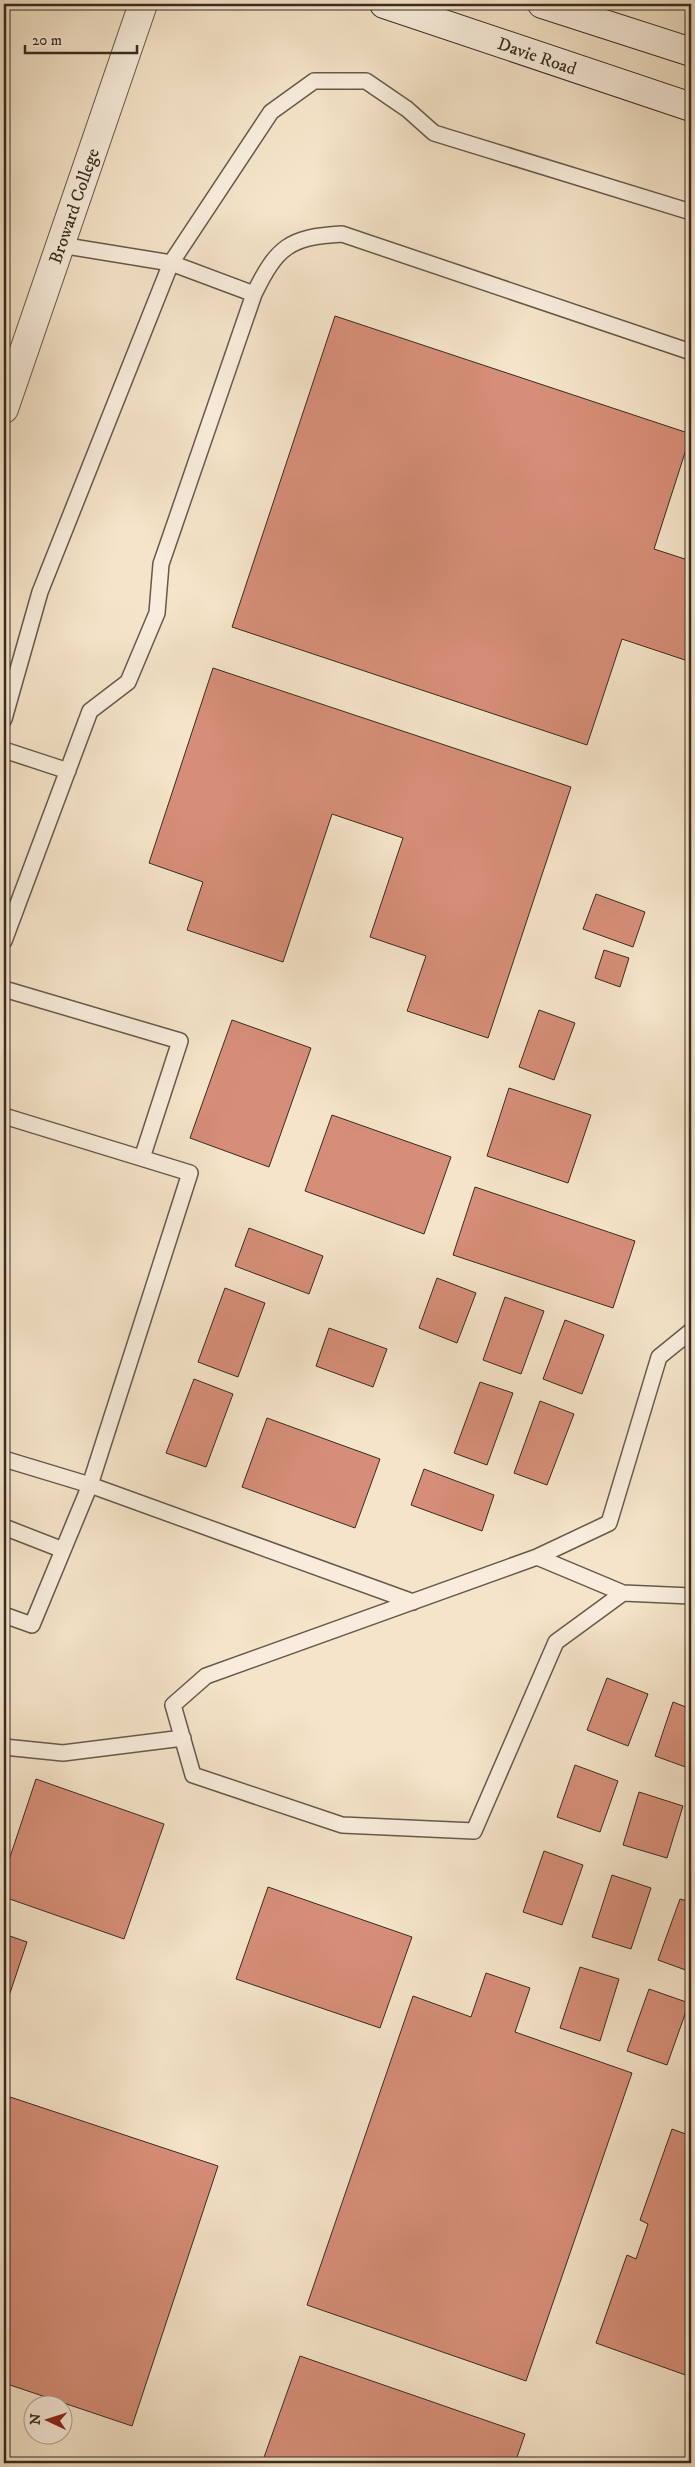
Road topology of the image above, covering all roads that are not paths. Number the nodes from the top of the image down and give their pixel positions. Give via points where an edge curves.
1 (143, 4) edge
2 (384, 4) edge
3 (542, 4) edge
4 (691, 52) edge
5 (691, 107) edge
6 (691, 212) edge
7 (60, 245) junction
8 (171, 263) junction
9 (254, 294) junction
10 (691, 352) edge
11 (4, 409) edge
12 (4, 719) edge
13 (4, 750) edge
14 (68, 771) junction
15 (4, 941) edge
16 (4, 989) edge
17 (4, 1116) edge
18 (142, 1158) junction
19 (691, 1331) edge
20 (4, 1459) edge
21 (90, 1484) junction
22 (4, 1527) edge
23 (63, 1550) junction
24 (537, 1557) junction
25 (623, 1593) junction
26 (691, 1596) edge
27 (413, 1602) junction
28 (4, 1615) edge
29 (183, 1738) junction
30 (4, 1747) edge

1 - 7 main road, Broward College
2 - 5 main road, Davie Road
3 - 4 main road
6 - 8 lane via 434,133 407,109 366,82 314,81 271,112
7 - 8 lane
7 - 11 main road, Broward College
8 - 9 lane
8 - 12 lane via 40,592
9 - 10 lane via 269,264 293,243 314,236 342,234
9 - 14 lane via 161,564 157,613 128,682 90,711
13 - 14 lane
14 - 15 lane
16 - 18 lane via 180,1041
17 - 18 lane
18 - 21 lane via 190,1173
19 - 24 lane via 659,1357 609,1522
20 - 21 lane
21 - 23 lane
21 - 27 lane
22 - 23 lane
23 - 28 lane via 32,1625
24 - 25 lane
24 - 27 lane
25 - 26 lane
25 - 29 lane via 556,1642 474,1831 342,1825 193,1775
27 - 29 lane via 206,1676 173,1705
29 - 30 lane via 63,1753

